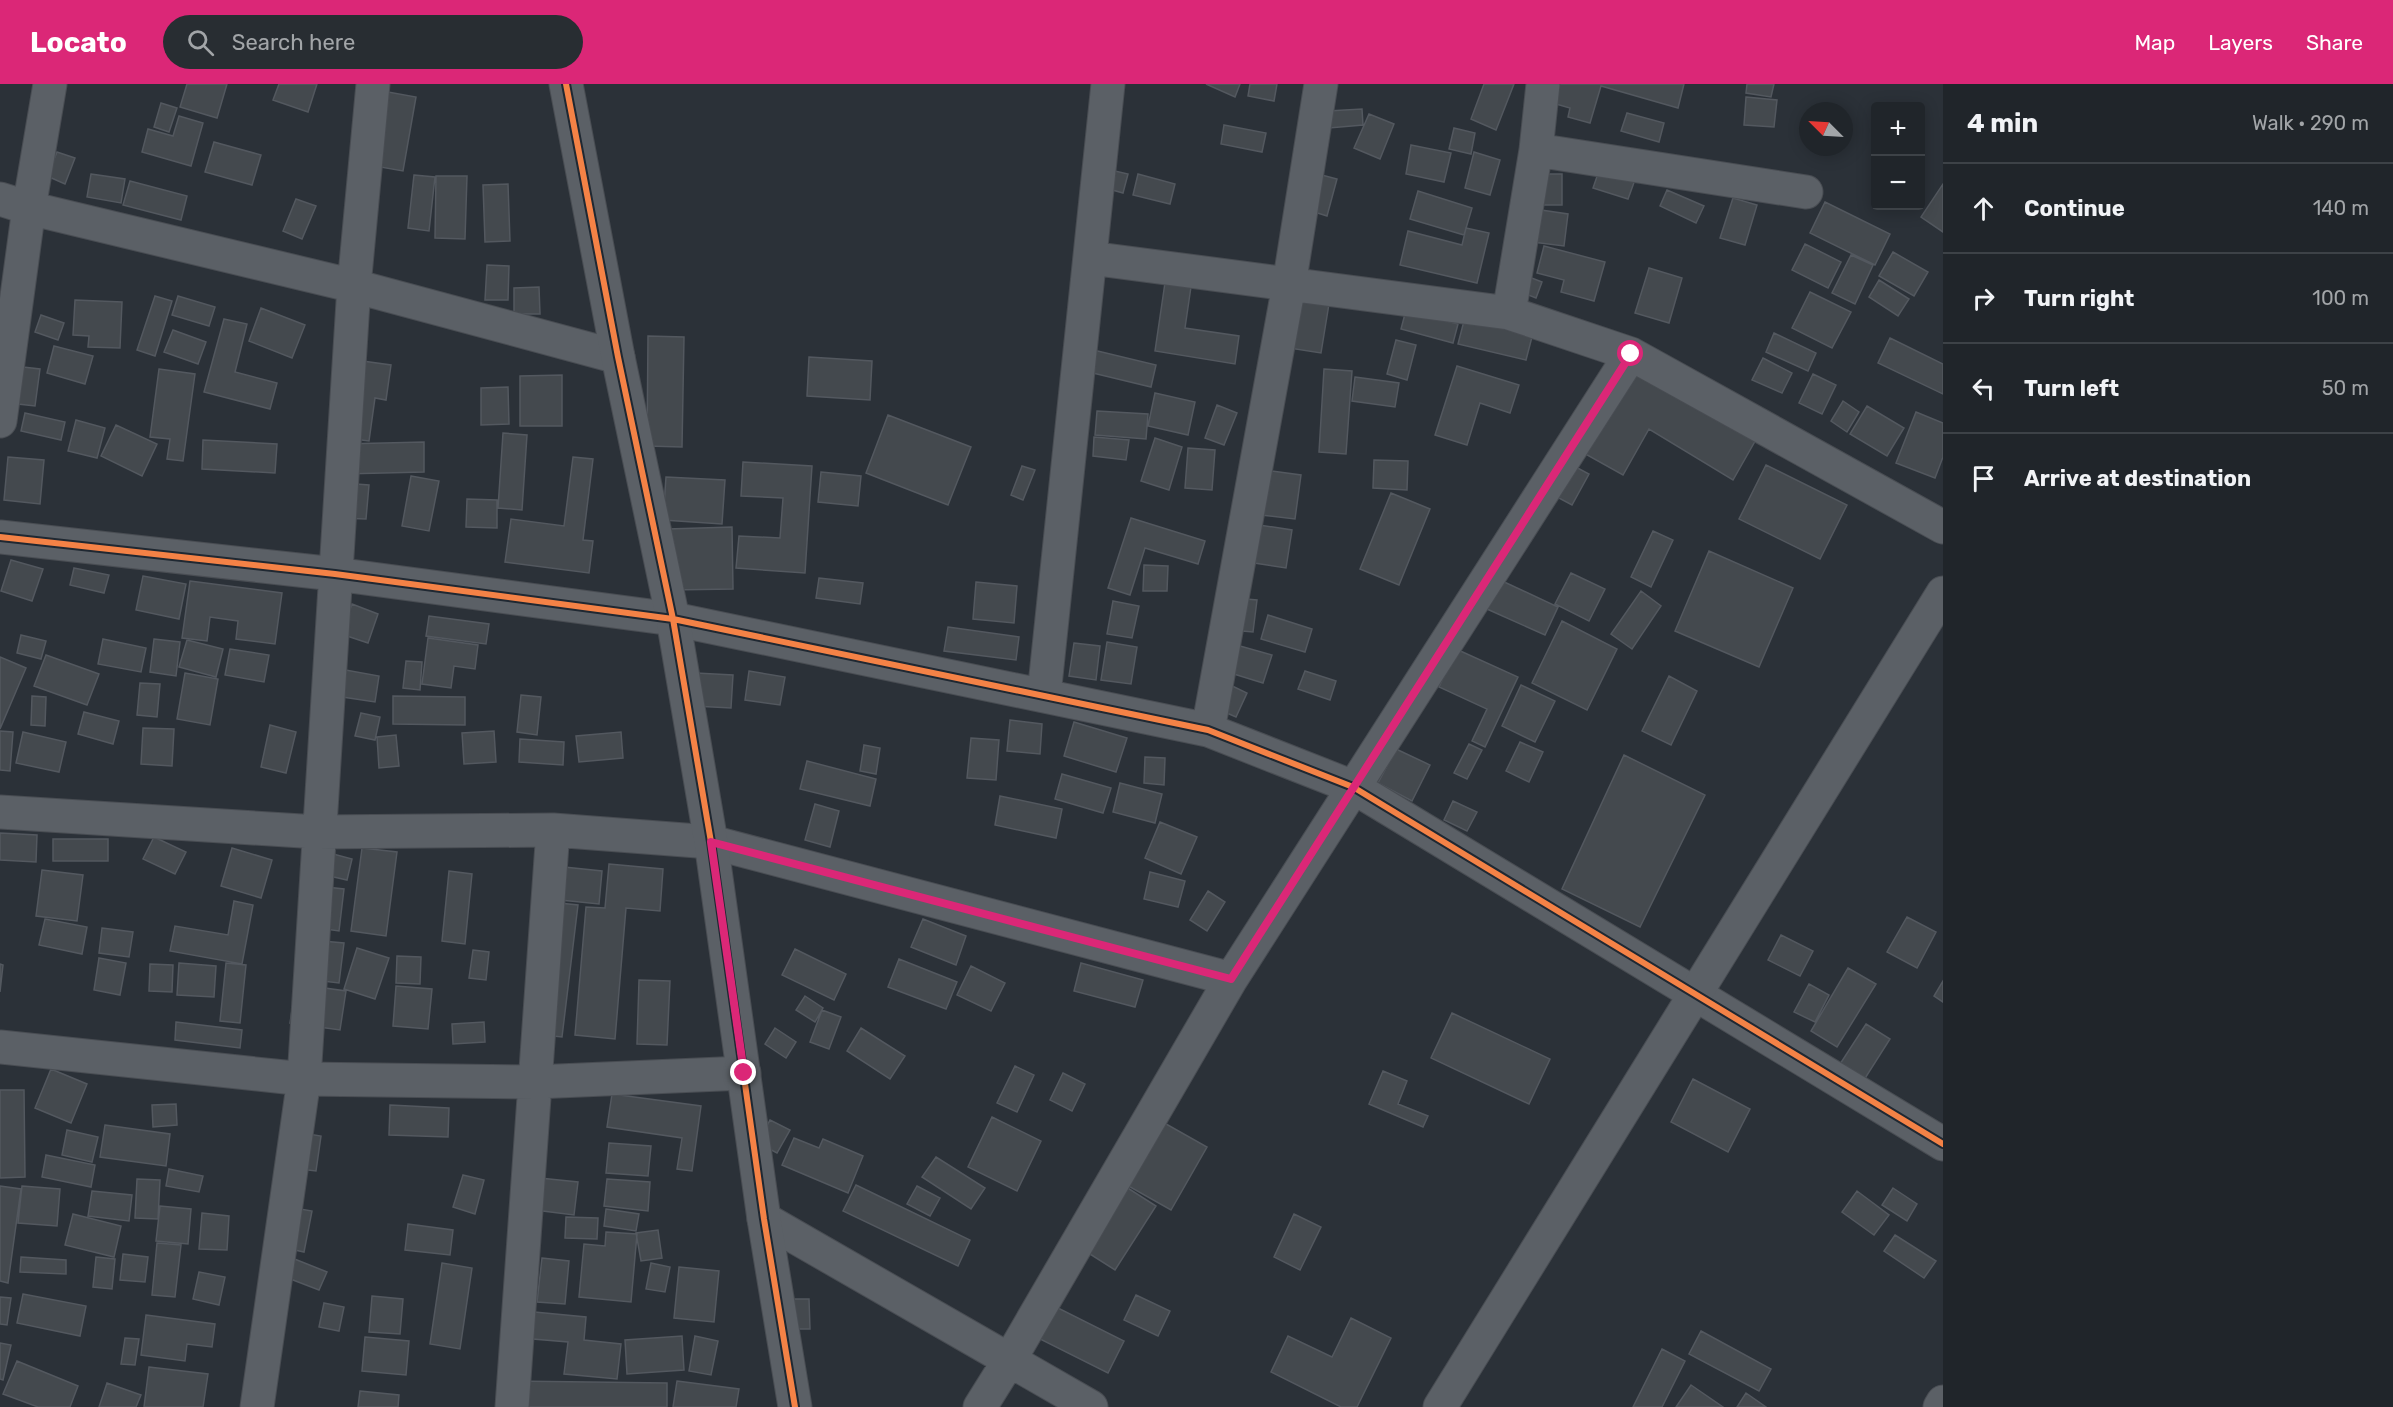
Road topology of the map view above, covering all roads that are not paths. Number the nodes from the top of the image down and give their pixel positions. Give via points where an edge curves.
1 (50, 84) edge
2 (373, 84) edge
3 (566, 84) edge
4 (1108, 84) edge
5 (1321, 84) edge
6 (1543, 84) edge
7 (1536, 150) junction
8 (1806, 192) dead end
9 (14, 204) edge
10 (1090, 258) junction
11 (1289, 285) junction
12 (354, 286) junction
13 (1509, 313) junction
14 (1631, 354) junction
15 (618, 357) junction
16 (0, 421) edge
17 (1943, 527) edge
18 (0, 537) edge
19 (335, 574) junction
20 (1943, 592) edge
21 (673, 619) junction
22 (1044, 695) junction
23 (1208, 730) junction
24 (1353, 787) junction
25 (0, 812) edge
26 (553, 830) junction
27 (318, 832) junction
28 (711, 842) junction
29 (1231, 979) junction
30 (1696, 993) junction
31 (0, 1047) edge
32 (744, 1073) junction
33 (304, 1079) junction
34 (535, 1082) junction
35 (1943, 1144) edge
36 (764, 1219) junction
37 (1010, 1359) junction
38 (1943, 1402) edge
39 (257, 1407) edge
40 (512, 1407) edge
41 (795, 1407) edge
42 (980, 1407) edge
43 (1091, 1407) edge
44 (1440, 1407) edge
45 (1940, 1407) edge

1 - 9 street
2 - 12 street
3 - 15 street
4 - 10 street
5 - 11 street
6 - 7 street
7 - 8 street
7 - 13 street
9 - 12 street
9 - 16 street
10 - 11 street
10 - 22 street
11 - 13 street
11 - 23 street
12 - 15 street
12 - 19 street
13 - 14 street
14 - 17 street
14 - 24 street
15 - 21 street
18 - 19 street
19 - 21 street
19 - 27 street
20 - 30 street
21 - 22 street
21 - 28 street
22 - 23 street
23 - 24 street
24 - 29 street
24 - 30 street
25 - 27 street
26 - 27 street
26 - 28 street
26 - 34 street
27 - 33 street
28 - 29 street
28 - 32 street
29 - 37 street
30 - 35 street
30 - 44 street
31 - 33 street
32 - 34 street
32 - 36 street
33 - 34 street
33 - 39 street
34 - 40 street
36 - 37 street
36 - 41 street
37 - 42 street
37 - 43 street
38 - 45 street

